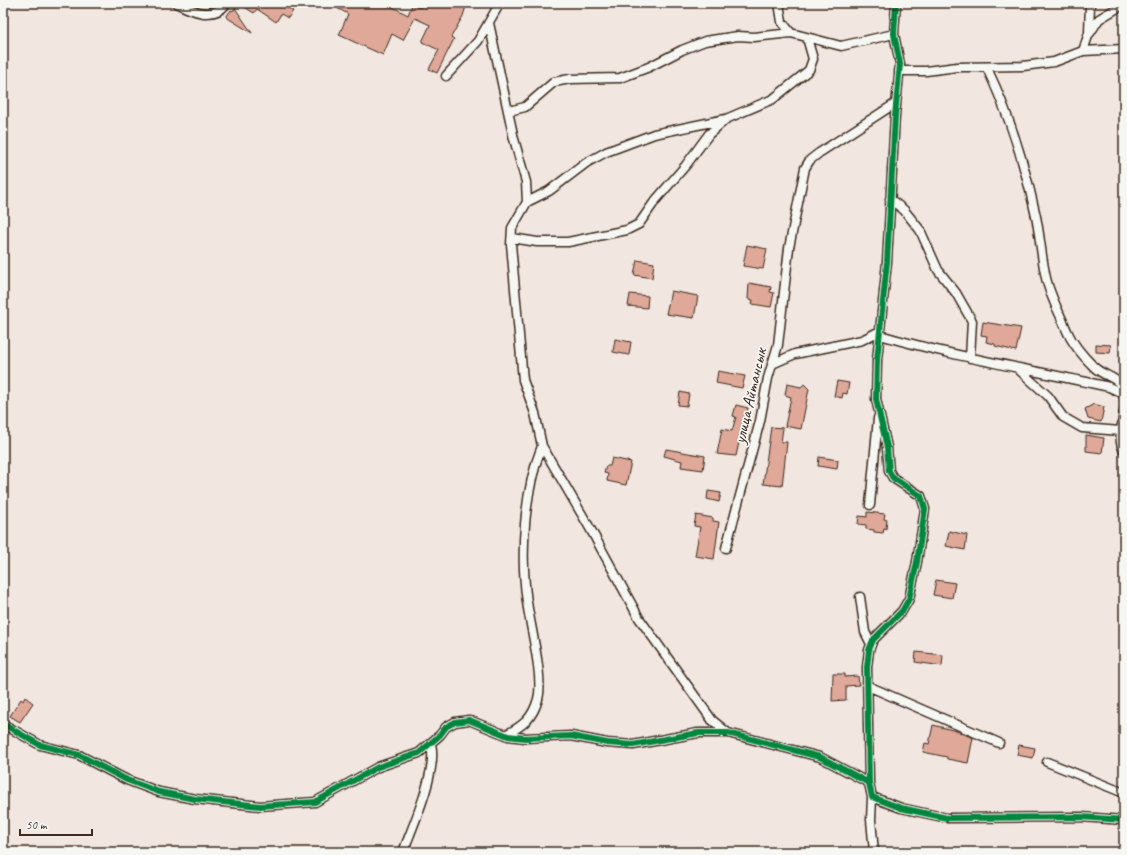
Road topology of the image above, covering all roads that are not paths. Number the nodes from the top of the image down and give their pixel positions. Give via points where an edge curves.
1 (176, 3) edge
2 (227, 3) edge
3 (500, 3) edge
4 (780, 3) edge
5 (896, 3) edge
6 (1090, 3) edge
7 (1124, 4) edge
8 (489, 23) junction
9 (791, 33) junction
10 (1089, 33) junction
11 (894, 34) junction
12 (807, 38) junction
13 (1124, 49) edge
14 (1083, 51) junction
15 (987, 68) junction
16 (900, 71) junction
17 (446, 76) dead end
18 (896, 103) junction
19 (509, 112) junction
20 (726, 119) junction
21 (890, 199) junction
22 (527, 202) junction
23 (512, 238) junction
24 (880, 333) junction
25 (970, 358) junction
26 (772, 364) junction
27 (1017, 368) junction
28 (1124, 394) edge
29 (878, 410) junction
30 (1124, 412) edge
31 (1121, 431) junction
32 (542, 446) junction
33 (1124, 450) edge
34 (870, 505) dead end
35 (726, 548) dead end
36 (860, 597) dead end
37 (871, 644) junction
38 (868, 686) junction
39 (3, 724) edge
40 (728, 733) junction
41 (505, 735) junction
42 (999, 743) dead end
43 (431, 744) junction
44 (1046, 762) dead end
45 (869, 783) junction
46 (1124, 793) edge
47 (872, 797) junction
48 (1124, 820) edge
49 (404, 852) edge
50 (874, 852) edge

1 - 2 street via 208,14
3 - 8 street
4 - 9 street via 782,22
5 - 11 street
6 - 10 street
7 - 10 street via 1099,19
8 - 17 street via 478,41
8 - 19 street
9 - 12 street
9 - 19 street via 705,41 620,78 570,79 554,82 524,107
10 - 14 street
11 - 12 street via 841,46
11 - 16 street
12 - 20 street via 812,59 809,70 773,99
13 - 14 street
14 - 15 street via 1054,62
15 - 16 street via 957,67
15 - 28 street via 1011,125 1036,214 1046,280 1069,336 1096,369 1118,381
16 - 18 street
18 - 21 street
18 - 26 street, улица Айтансык via 810,160 805,168 789,248 778,345
19 - 22 street via 526,182
20 - 22 street via 654,134 606,152 586,163 549,192
20 - 23 street via 709,134 655,200 639,224 628,230 568,242 537,242
21 - 24 street via 888,262
21 - 25 street via 904,210 920,230 938,270 956,293 972,321
22 - 23 street via 512,228
23 - 32 street via 522,380 535,413
24 - 25 street
24 - 26 street via 862,340 795,354
24 - 29 street via 876,398
25 - 27 street
26 - 35 street, улица Айтансык via 760,421
27 - 28 street via 1109,387
27 - 31 street via 1048,396 1063,417 1082,428
29 - 34 street
29 - 37 street via 887,447 889,471 893,478 921,496 925,509 909,599 902,611
30 - 31 street
31 - 33 street
32 - 40 street via 639,618 712,720
32 - 41 street via 534,466 524,563 526,600 539,677 539,697 532,717
36 - 37 street via 865,632
37 - 38 street via 868,650
38 - 42 street
38 - 45 street
39 - 43 street via 40,745 78,755 127,780 159,792 260,806 315,802 378,767 419,753
40 - 41 street via 698,732 633,745 571,736 525,738
40 - 45 street via 820,757
41 - 43 street via 468,720 455,722 446,727
43 - 49 street via 433,754 430,770
44 - 46 street
45 - 47 street
47 - 48 street via 901,808 947,818 1081,817
47 - 50 street

